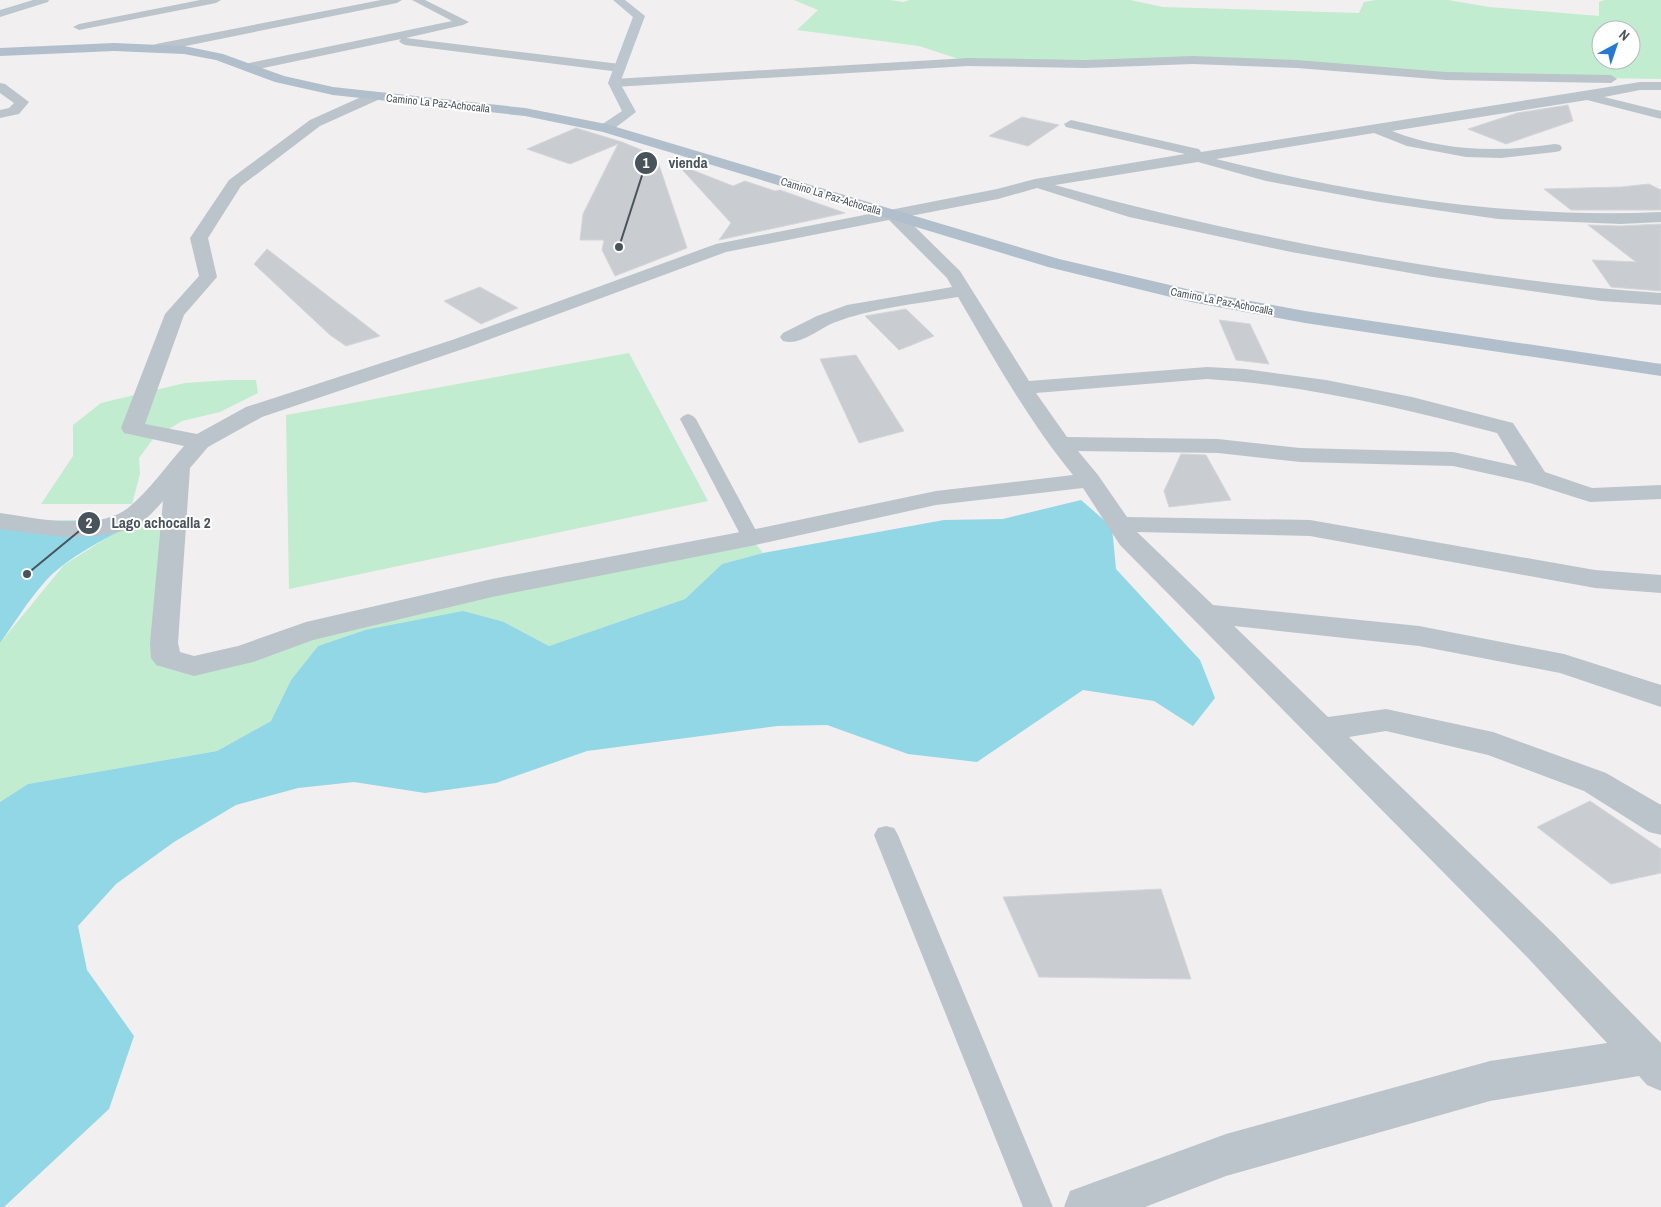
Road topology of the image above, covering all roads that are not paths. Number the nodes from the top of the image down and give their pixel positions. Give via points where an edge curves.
1 (44, 0) edge
2 (216, 0) edge
3 (397, 0) edge
4 (417, 0) edge
5 (618, 0) edge
6 (1, 13) edge
7 (463, 22) junction
8 (79, 27) dead end
9 (477, 28) dead end
10 (383, 38) junction
11 (493, 41) dead end
12 (156, 48) junction
13 (472, 50) junction
14 (0, 52) edge
15 (249, 67) junction
16 (620, 68) junction
17 (614, 83) junction
18 (1640, 86) junction
19 (1661, 86) edge
20 (0, 87) edge
21 (375, 96) junction
22 (1585, 96) junction
23 (0, 114) edge
24 (1661, 115) edge
25 (1071, 124) dead end
26 (606, 128) junction
27 (1375, 128) junction
28 (1556, 148) dead end
29 (1200, 156) junction
30 (1036, 184) junction
31 (893, 214) junction
32 (1661, 217) edge
33 (963, 291) junction
34 (1661, 299) edge
35 (790, 337) dead end
36 (1661, 370) edge
37 (1022, 388) junction
38 (688, 418) dead end
39 (200, 442) junction
40 (1060, 444) junction
41 (178, 467) junction
42 (1536, 477) junction
43 (1090, 480) junction
44 (1661, 492) edge
45 (0, 521) edge
46 (1118, 524) junction
47 (751, 538) junction
48 (1661, 584) edge
49 (1206, 614) junction
50 (1661, 696) edge
51 (1321, 729) junction
52 (1661, 822) edge
53 (886, 835) dead end
54 (1654, 1064) edge
55 (1038, 1207) edge
56 (1086, 1207) edge

1 - 6 main road
2 - 8 street
3 - 12 street
4 - 7 street
5 - 16 main road via 638,16
7 - 9 street
7 - 10 street
10 - 13 street
10 - 15 street
11 - 13 street
12 - 14 main road, Camino La Paz-Achocalla
12 - 15 main road, Camino La Paz-Achocalla via 219,57
13 - 16 street
15 - 21 main road, Camino La Paz-Achocalla via 308,86
16 - 17 main road
17 - 18 street via 968,62 1085,64 1193,60 1297,64 1446,76 1611,79
17 - 26 main road via 629,112
18 - 19 street
18 - 22 street
20 - 23 street via 22,102 14,111
21 - 26 main road, Camino La Paz-Achocalla via 525,112
21 - 39 street via 316,123 235,183 199,238 208,276 175,314 132,428
22 - 24 street
22 - 27 street
25 - 29 street
26 - 31 main road, Camino La Paz-Achocalla
27 - 28 street via 1412,143 1452,151 1494,154
27 - 29 street
29 - 30 street
29 - 32 street via 1266,176 1498,214 1621,220
30 - 31 street
30 - 34 street via 1135,213 1291,247 1433,272 1601,295
31 - 33 street via 954,275
31 - 36 main road, Camino La Paz-Achocalla via 1054,262 1192,296 1305,317
31 - 39 street via 722,248 468,341 261,410
33 - 35 street via 854,309
33 - 37 street
37 - 40 street
37 - 42 street via 1207,373 1326,386 1506,428
38 - 47 lane
39 - 41 street
40 - 42 street via 1218,446 1300,455 1453,459
40 - 43 street
41 - 45 street via 134,516 111,526 76,529
41 - 47 street via 164,643 166,658 194,666 243,655 306,632 492,588
42 - 44 street via 1590,495
43 - 46 street
43 - 47 street via 936,498
46 - 48 street via 1310,528 1595,578
46 - 49 street via 1129,539
49 - 50 street via 1418,636 1564,664
49 - 51 street
51 - 52 street via 1386,720 1493,744 1595,782
51 - 54 street via 1541,946
53 - 55 lane
54 - 56 street via 1490,1081 1226,1155

